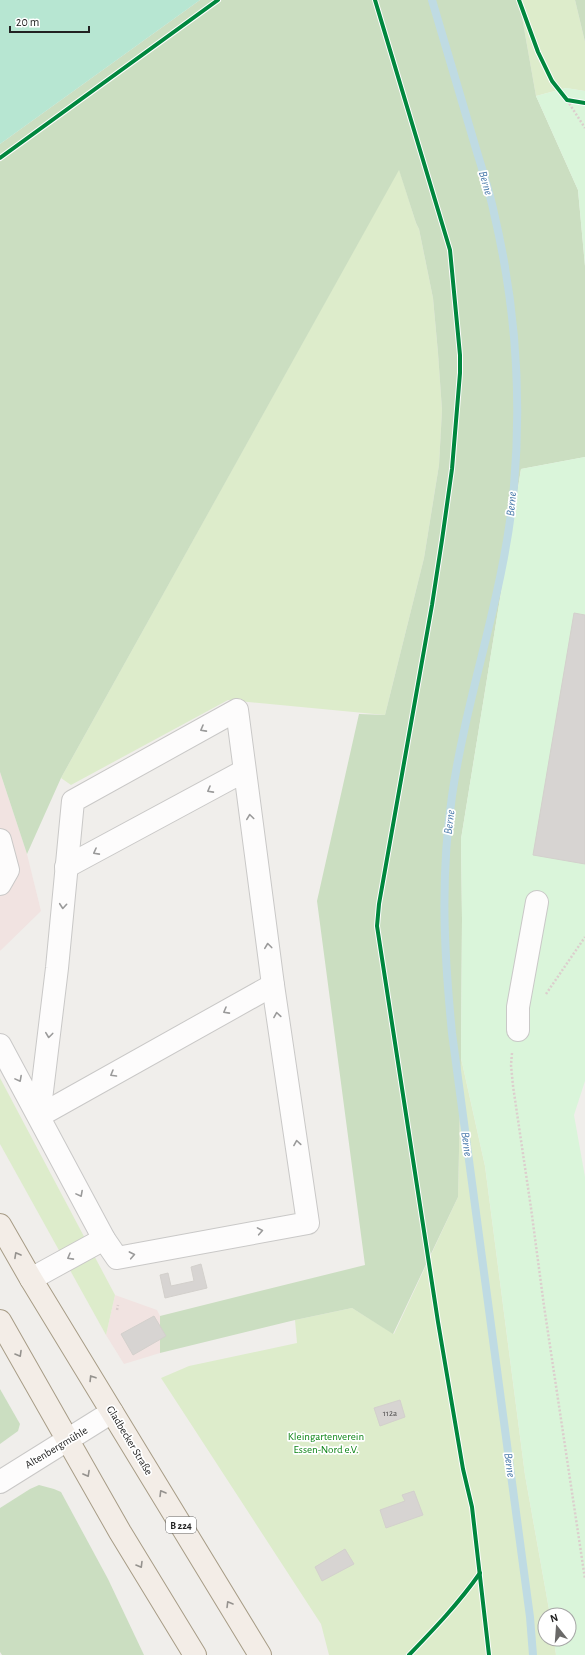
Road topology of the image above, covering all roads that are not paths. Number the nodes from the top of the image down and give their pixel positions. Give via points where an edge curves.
1 (244, 771) junction
2 (0, 840) edge
3 (66, 867) junction
4 (0, 884) edge
5 (537, 902) dead end
6 (273, 985) junction
7 (518, 1030) road end
8 (0, 1045) edge
9 (39, 1116) junction
10 (0, 1225) edge
11 (104, 1238) junction
12 (30, 1279) junction
13 (0, 1320) edge
14 (112, 1412) junction
15 (68, 1440) junction
16 (0, 1482) edge
17 (195, 1655) edge
18 (260, 1655) edge

1 -> 3 street
1 -> 3 street via 237,710 73,801
6 -> 1 street
2 - 4 street via 8,870
3 -> 9 street
5 - 7 street via 518,1007
6 -> 9 street
11 -> 6 street via 117,1258 308,1223
8 -> 9 street
9 -> 11 street
12 -> 10 main road, Gladbecker Straße / B 224
11 -> 12 street
14 -> 12 main road, Gladbecker Straße / B 224
13 -> 15 main road
14 - 15 street, Altenbergmühle
18 -> 14 main road, Gladbecker Straße / B 224
15 - 16 street, Altenbergmühle
15 -> 17 main road via 120,1532

